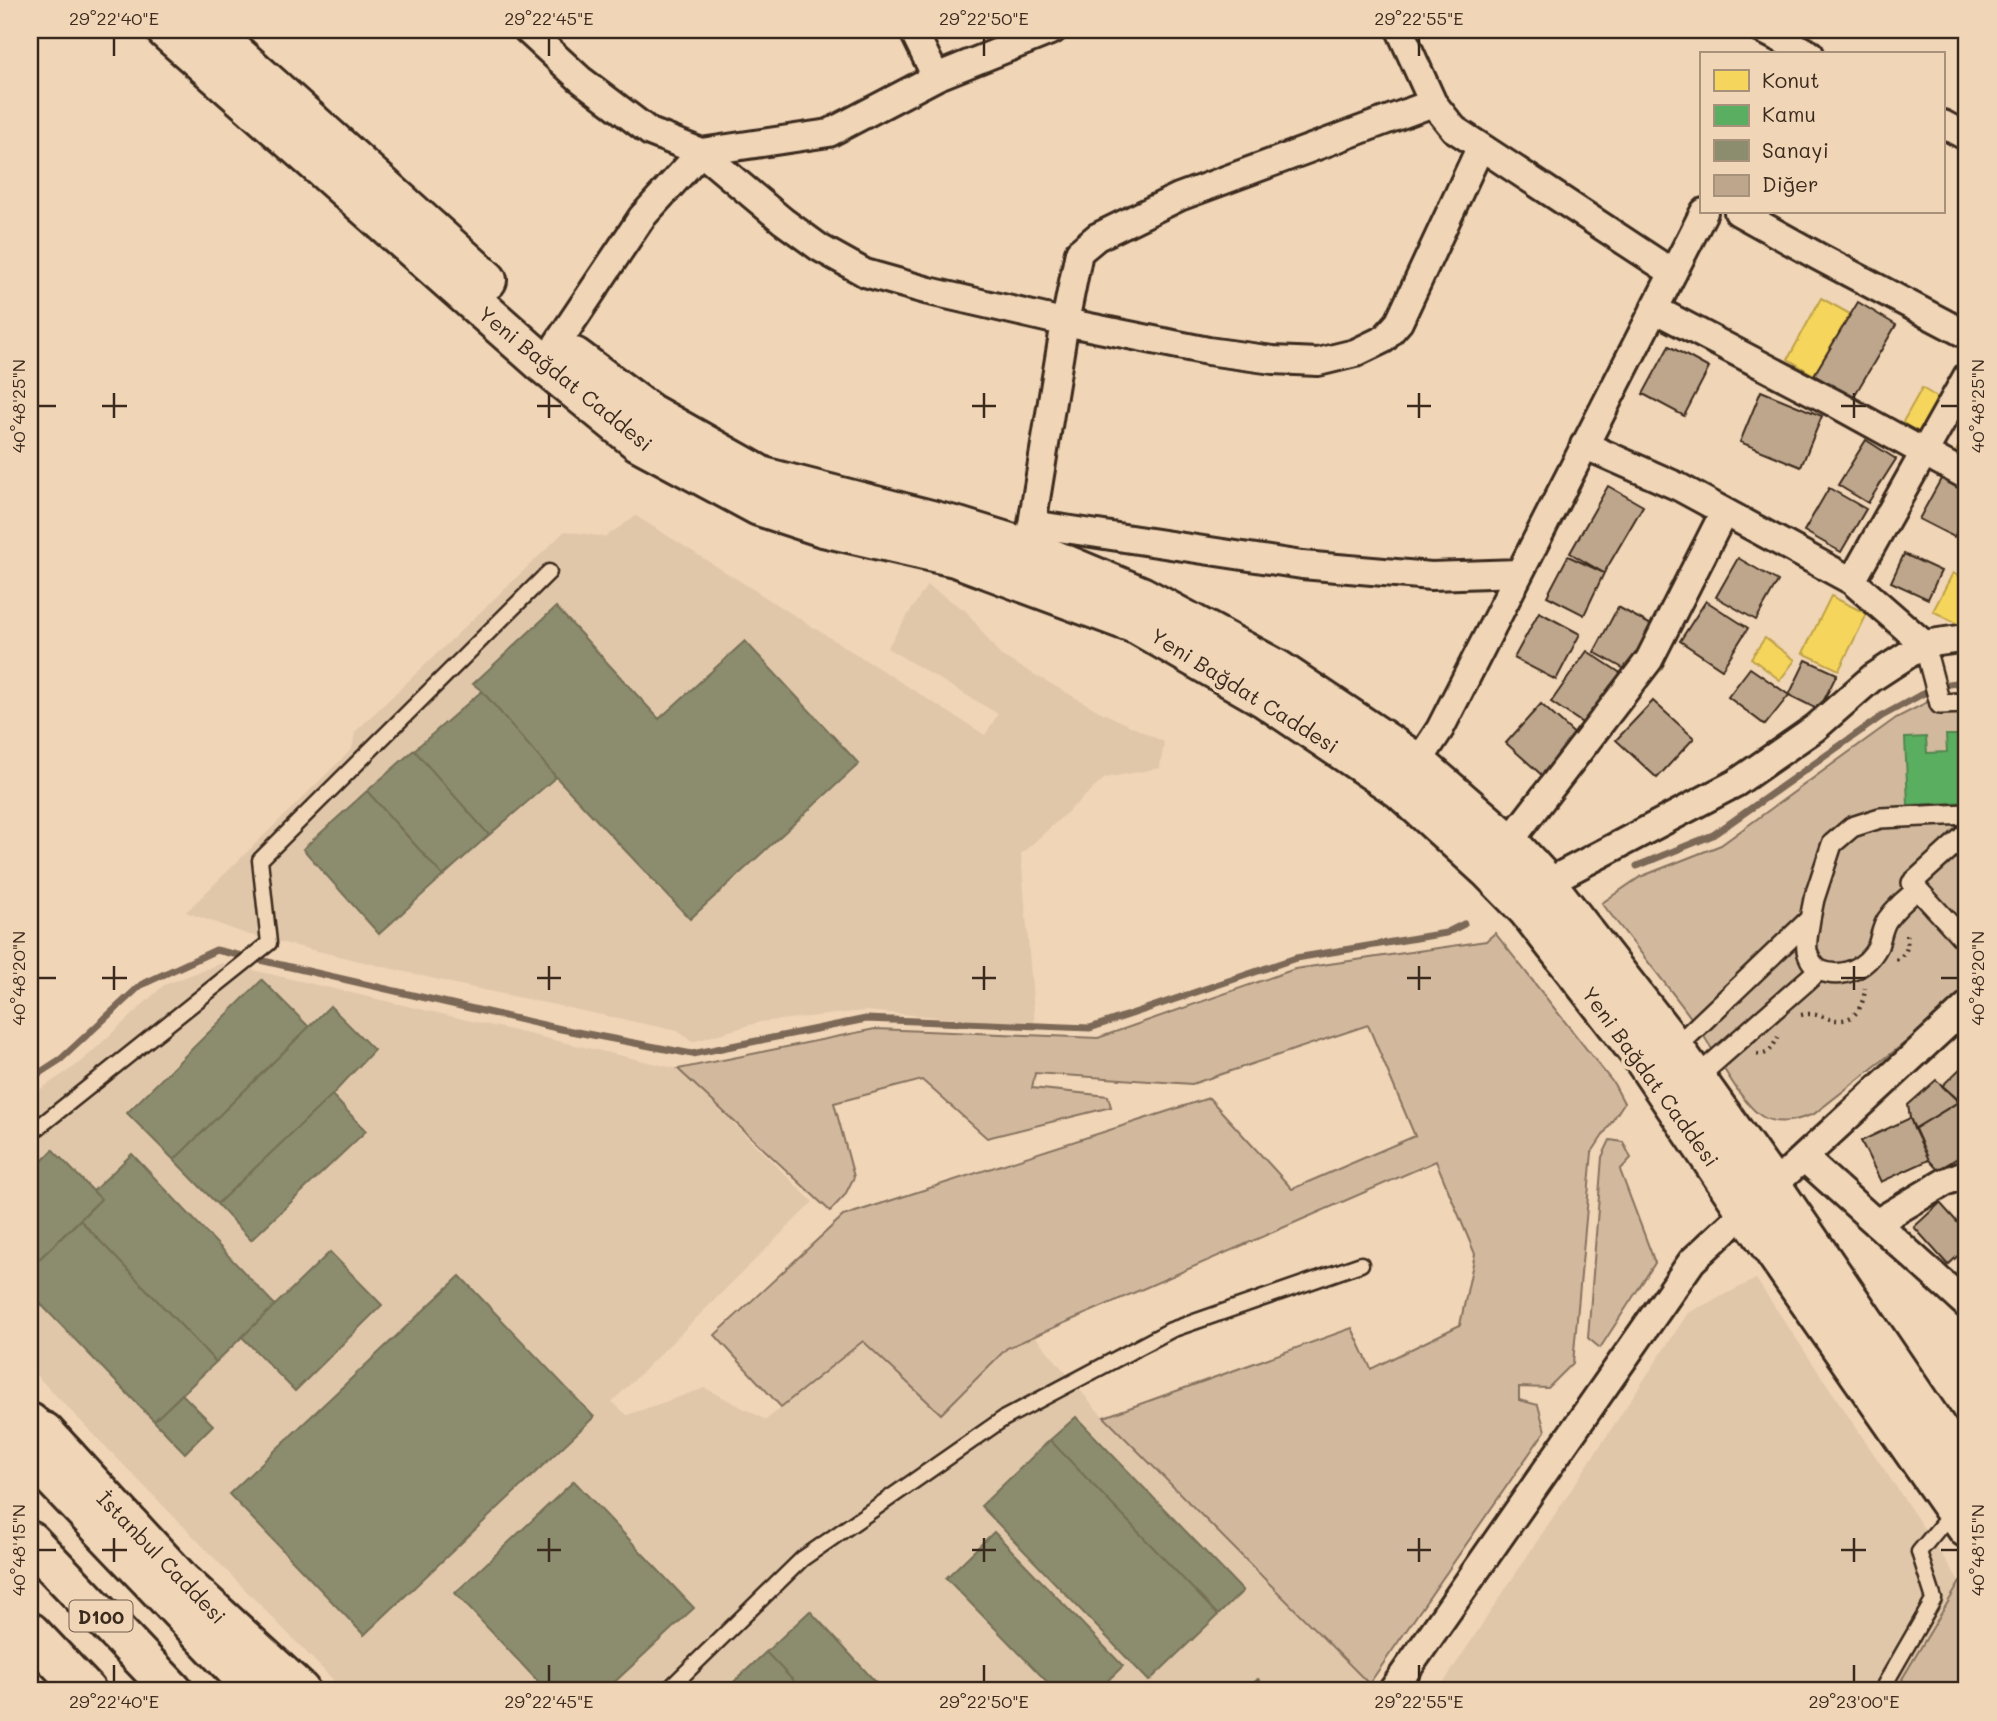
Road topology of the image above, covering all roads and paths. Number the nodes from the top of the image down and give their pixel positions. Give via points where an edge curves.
1 (166, 30) edge
2 (209, 30) edge
3 (527, 30) edge
4 (913, 30) edge
5 (1053, 30) edge
6 (1401, 30) edge
7 (1763, 30) edge
8 (1794, 45) edge
9 (936, 77) junction
10 (1433, 103) junction
11 (1944, 124) edge
12 (1967, 136) edge
13 (1480, 148) junction
14 (701, 152) junction
15 (1703, 214) edge
16 (1742, 214) edge
17 (1673, 273) junction
18 (1654, 309) junction
19 (1065, 322) junction
20 (1967, 335) edge
21 (557, 344) junction
22 (1967, 376) edge
23 (1584, 444) junction
24 (1924, 453) junction
25 (1967, 476) edge
26 (1724, 512) junction
27 (1029, 536) junction
28 (549, 572) dead end
29 (1519, 573) junction
30 (1852, 580) junction
31 (1967, 638) edge
32 (1924, 644) junction
33 (1967, 703) edge
34 (1409, 776) junction
35 (1967, 814) edge
36 (1967, 833) edge
37 (1499, 856) junction
38 (1546, 883) junction
39 (1918, 889) junction
40 (1810, 919) junction
41 (1967, 943) edge
42 (1819, 970) junction
43 (1967, 1006) edge
44 (1685, 1063) junction
45 (30, 1134) edge
46 (1804, 1158) junction
47 (1967, 1173) edge
48 (1759, 1199) junction
49 (1876, 1223) junction
50 (1361, 1265) dead end
51 (1967, 1305) edge
52 (30, 1417) edge
53 (30, 1423) edge
54 (48, 1455) edge
55 (1967, 1473) edge
56 (1961, 1518) edge
57 (30, 1541) edge
58 (30, 1632) edge
59 (86, 1691) edge
60 (173, 1691) edge
61 (256, 1691) edge
62 (300, 1691) edge
63 (667, 1691) edge
64 (1392, 1691) edge
65 (1881, 1691) edge

1 - 34 main road, Yeni Bağdat Caddesi via 545,365 638,441 759,506 823,527 955,557 1138,625
2 - 21 main road, Yeni Bağdat Caddesi
3 - 14 street via 580,79 650,132
4 - 9 street
5 - 9 street
6 - 10 street
7 - 8 street
9 - 14 street via 829,133
10 - 13 street via 1454,129
10 - 19 street via 1179,197 1097,237 1079,252
11 - 12 street
13 - 17 street
13 - 19 street via 1399,322 1384,339 1356,353 1318,362 1273,360
14 - 19 street via 783,221 864,273
14 - 21 street via 642,217
15 - 17 street
16 - 20 street
17 - 18 street
18 - 23 street
18 - 24 street
19 - 27 street
21 - 27 main road, Yeni Bağdat Caddesi via 649,413 763,477 958,527
22 - 24 street
23 - 26 street
23 - 29 street
24 - 25 street
24 - 30 street
26 - 30 street
26 - 37 street via 1649,660
27 - 29 street via 1431,576
27 - 34 main road, Yeni Bağdat Caddesi via 1278,670
28 - 45 lane via 260,860 269,943
29 - 34 street via 1440,729
30 - 32 street
31 - 32 street
32 - 33 street via 1940,704
32 - 38 street via 1872,678 1815,728 1736,783
34 - 37 main road, Yeni Bağdat Caddesi
35 - 40 street via 1880,818 1852,827 1832,844
36 - 39 street via 1912,883
37 - 38 main road, Yeni Bağdat Caddesi
37 - 48 main road, Yeni Bağdat Caddesi via 1528,910
38 - 44 main road, Yeni Bağdat Caddesi
39 - 41 street
39 - 42 street via 1886,922 1877,948 1862,965 1844,975
40 - 42 street via 1806,947 1810,962
40 - 44 street
42 - 44 street
43 - 46 street
44 - 48 main road, Yeni Bağdat Caddesi
46 - 48 street
46 - 49 street
47 - 49 street
48 - 55 main road, Yeni Bağdat Caddesi
48 - 56 main road, Yeni Bağdat Caddesi
48 - 64 street via 1692,1261
49 - 51 street
50 - 63 lane via 1171,1330 1003,1419 802,1559
52 - 54 main road, İstanbul Caddesi
53 - 54 main road
54 - 61 main road, D100 / D100
54 - 62 main road, İstanbul Caddesi
56 - 65 lane via 1919,1552 1934,1599
57 - 60 main road, D100 / D100
58 - 59 main road

